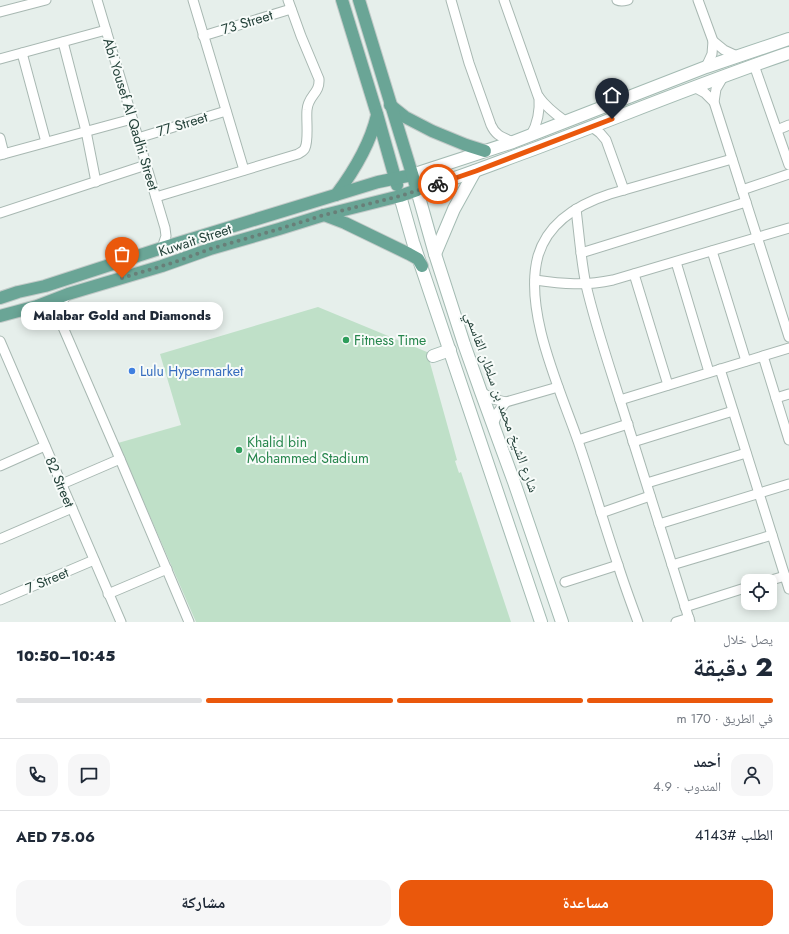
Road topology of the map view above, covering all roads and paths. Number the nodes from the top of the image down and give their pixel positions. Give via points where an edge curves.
1 (46, 0) edge
2 (97, 0) edge
3 (193, 0) edge
4 (288, 0) edge
5 (342, 0) edge
6 (359, 0) edge
7 (451, 0) edge
8 (504, 0) edge
9 (698, 0) edge
10 (291, 9) junction
11 (0, 12) edge
12 (106, 30) junction
13 (203, 36) junction
14 (789, 39) edge
15 (713, 41) junction
16 (63, 42) junction
17 (22, 53) junction
18 (789, 53) edge
19 (737, 56) junction
20 (0, 59) edge
21 (754, 65) junction
22 (706, 67) junction
23 (722, 77) junction
24 (694, 88) junction
25 (538, 96) junction
26 (714, 102) junction
27 (390, 105) junction
28 (226, 111) junction
29 (377, 114) junction
30 (132, 119) junction
31 (612, 119) junction
32 (565, 121) junction
33 (789, 125) edge
34 (592, 127) junction
35 (777, 130) junction
36 (86, 131) junction
37 (532, 135) junction
38 (0, 138) edge
39 (138, 138) junction
40 (606, 140) junction
41 (46, 142) junction
42 (512, 142) junction
43 (485, 151) junction
44 (2, 155) edge
45 (732, 159) junction
46 (146, 165) junction
47 (789, 165) edge
48 (244, 170) junction
49 (476, 171) junction
50 (412, 174) junction
51 (789, 174) edge
52 (395, 178) junction
53 (96, 182) junction
54 (417, 190) junction
55 (624, 190) junction
56 (742, 190) junction
57 (336, 195) junction
58 (400, 196) junction
59 (156, 197) junction
60 (746, 202) junction
61 (576, 209) junction
62 (0, 213) edge
63 (324, 215) junction
64 (165, 228) junction
65 (789, 228) edge
66 (757, 238) junction
67 (183, 242) junction
68 (162, 248) junction
69 (712, 251) junction
70 (581, 253) junction
71 (434, 254) junction
72 (676, 262) junction
73 (422, 266) junction
74 (634, 274) junction
75 (535, 280) junction
76 (586, 284) junction
77 (68, 294) junction
78 (0, 298) edge
79 (37, 306) junction
80 (1, 318) edge
81 (59, 318) junction
82 (789, 337) edge
83 (0, 341) edge
84 (789, 348) edge
85 (450, 350) junction
86 (433, 356) dead end
87 (763, 356) junction
88 (746, 361) junction
89 (720, 369) junction
90 (709, 372) junction
91 (668, 385) junction
92 (558, 387) junction
93 (481, 392) junction
94 (789, 394) edge
95 (776, 398) junction
96 (620, 400) junction
97 (506, 402) junction
98 (734, 411) junction
99 (628, 424) junction
100 (493, 425) junction
101 (578, 440) junction
102 (789, 440) edge
103 (633, 442) junction
104 (45, 446) junction
105 (746, 453) junction
106 (120, 458) junction
107 (0, 466) edge
108 (647, 483) junction
109 (62, 484) junction
110 (789, 484) edge
111 (759, 493) junction
112 (650, 496) junction
113 (72, 508) junction
114 (601, 513) junction
115 (659, 524) junction
116 (772, 535) junction
117 (0, 539) edge
118 (94, 560) junction
119 (618, 565) junction
120 (672, 565) junction
121 (167, 570) junction
122 (785, 576) junction
123 (777, 578) edge
124 (565, 582) dead end
125 (741, 589) edge
126 (789, 589) edge
127 (108, 594) junction
128 (0, 600) edge
129 (685, 607) junction
130 (689, 620) edge
131 (120, 622) edge
132 (189, 622) edge
133 (541, 622) edge
134 (562, 622) edge
135 (638, 622) edge
136 (676, 622) edge

1 - 11 street
2 - 12 street, Abi Yousef Al Qadhi Street
3 - 13 street
4 - 10 street
5 - 29 main road
6 - 27 main road
7 - 42 street via 469,63 494,132
8 - 25 street
9 - 15 street
10 - 13 street, 73 Street
10 - 48 street via 320,79 320,84 307,108 306,147 298,154
12 - 16 street
12 - 30 street, Abi Yousef Al Qadhi Street
13 - 28 street
14 - 19 main road
15 - 19 street
15 - 22 street via 712,54
16 - 17 street
16 - 36 street
17 - 20 street
17 - 41 street
18 - 21 main road
19 - 22 main road
21 - 23 main road
21 - 35 street
22 - 32 main road
23 - 24 main road
23 - 26 street via 716,89
24 - 26 street via 706,93
24 - 31 main road
25 - 32 street via 550,110
25 - 37 street via 539,115
26 - 45 street
27 - 43 main road via 412,121 457,142
27 - 50 main road
28 - 39 street, 77 Street
28 - 48 street
29 - 52 main road
29 - 57 main road via 363,151
30 - 36 street
30 - 39 street, Abi Yousef Al Qadhi Street
31 - 34 main road
31 - 40 street
32 - 37 main road
33 - 35 street
34 - 40 street
34 - 49 main road
35 - 47 street
36 - 41 street
36 - 53 street
37 - 42 main road
38 - 44 street
39 - 46 street, Abi Yousef Al Qadhi Street
40 - 55 street
41 - 44 street
42 - 43 main road
43 - 50 main road
45 - 55 street
45 - 56 street
46 - 53 street
46 - 59 street, Abi Yousef Al Qadhi Street
48 - 59 street
49 - 54 main road
49 - 71 main road via 454,209
50 - 52 main road, Kuwait Street
50 - 54 main road
51 - 56 street
52 - 57 main road, Kuwait Street
52 - 58 main road
53 - 62 street
54 - 58 main road, Kuwait Street
54 - 71 main road, شارع الشيخ محمد بن سلطان القاسمي
55 - 61 street
56 - 60 street
57 - 67 main road, Kuwait Street
58 - 63 main road, Kuwait Street
58 - 73 main road
59 - 64 street, Abi Yousef Al Qadhi Street
60 - 66 street
60 - 70 street
61 - 70 street
61 - 75 street via 557,224 546,239 538,256
63 - 73 main road via 345,222 400,249 418,259
63 - 77 main road, Kuwait Street
64 - 67 street
64 - 68 street, Abi Yousef Al Qadhi Street via 166,236
65 - 66 street
66 - 69 street
66 - 82 street
67 - 68 main road, Kuwait Street
68 - 78 main road, Kuwait Street
69 - 72 street
69 - 88 street
70 - 76 street
71 - 93 main road, شارع الشيخ محمد بن سلطان القاسمي
72 - 74 street
72 - 90 street
73 - 85 main road
74 - 76 street
74 - 91 street
75 - 76 street
75 - 92 street via 536,303 543,340
76 - 96 street
77 - 79 main road, Kuwait Street
77 - 81 street via 60,307
79 - 80 main road, Kuwait Street
79 - 81 street via 44,305
81 - 106 street
83 - 104 street, 82 Street
84 - 87 street
85 - 86 main road
85 - 133 main road
87 - 88 street
87 - 95 street
88 - 89 street
89 - 90 street
89 - 98 street
90 - 91 street
91 - 96 street
92 - 97 street
92 - 101 street
93 - 97 street via 493,399
93 - 100 main road, شارع الشيخ محمد بن سلطان القاسمي
94 - 95 street
95 - 102 street
96 - 99 street
97 - 100 street via 498,412
98 - 103 street
98 - 105 street
99 - 101 street
99 - 103 street
100 - 134 main road, شارع الشيخ محمد بن سلطان القاسمي
101 - 114 street
103 - 108 street
104 - 107 street
104 - 109 street, 82 Street
105 - 108 street
105 - 111 street
106 - 109 street
106 - 121 street
108 - 112 street
109 - 113 street, 82 Street
110 - 111 street
111 - 115 street
111 - 116 street
112 - 114 street
112 - 115 street
113 - 117 street
113 - 118 street, 82 Street
114 - 119 street
115 - 120 street
116 - 120 street
116 - 122 street
118 - 127 street, 82 Street
118 - 128 street, 7 Street
119 - 124 street
119 - 135 street
120 - 129 street
121 - 127 street
121 - 132 street
122 - 123 street
122 - 126 street
125 - 129 street
127 - 131 street, 82 Street
129 - 130 street
130 - 136 street

